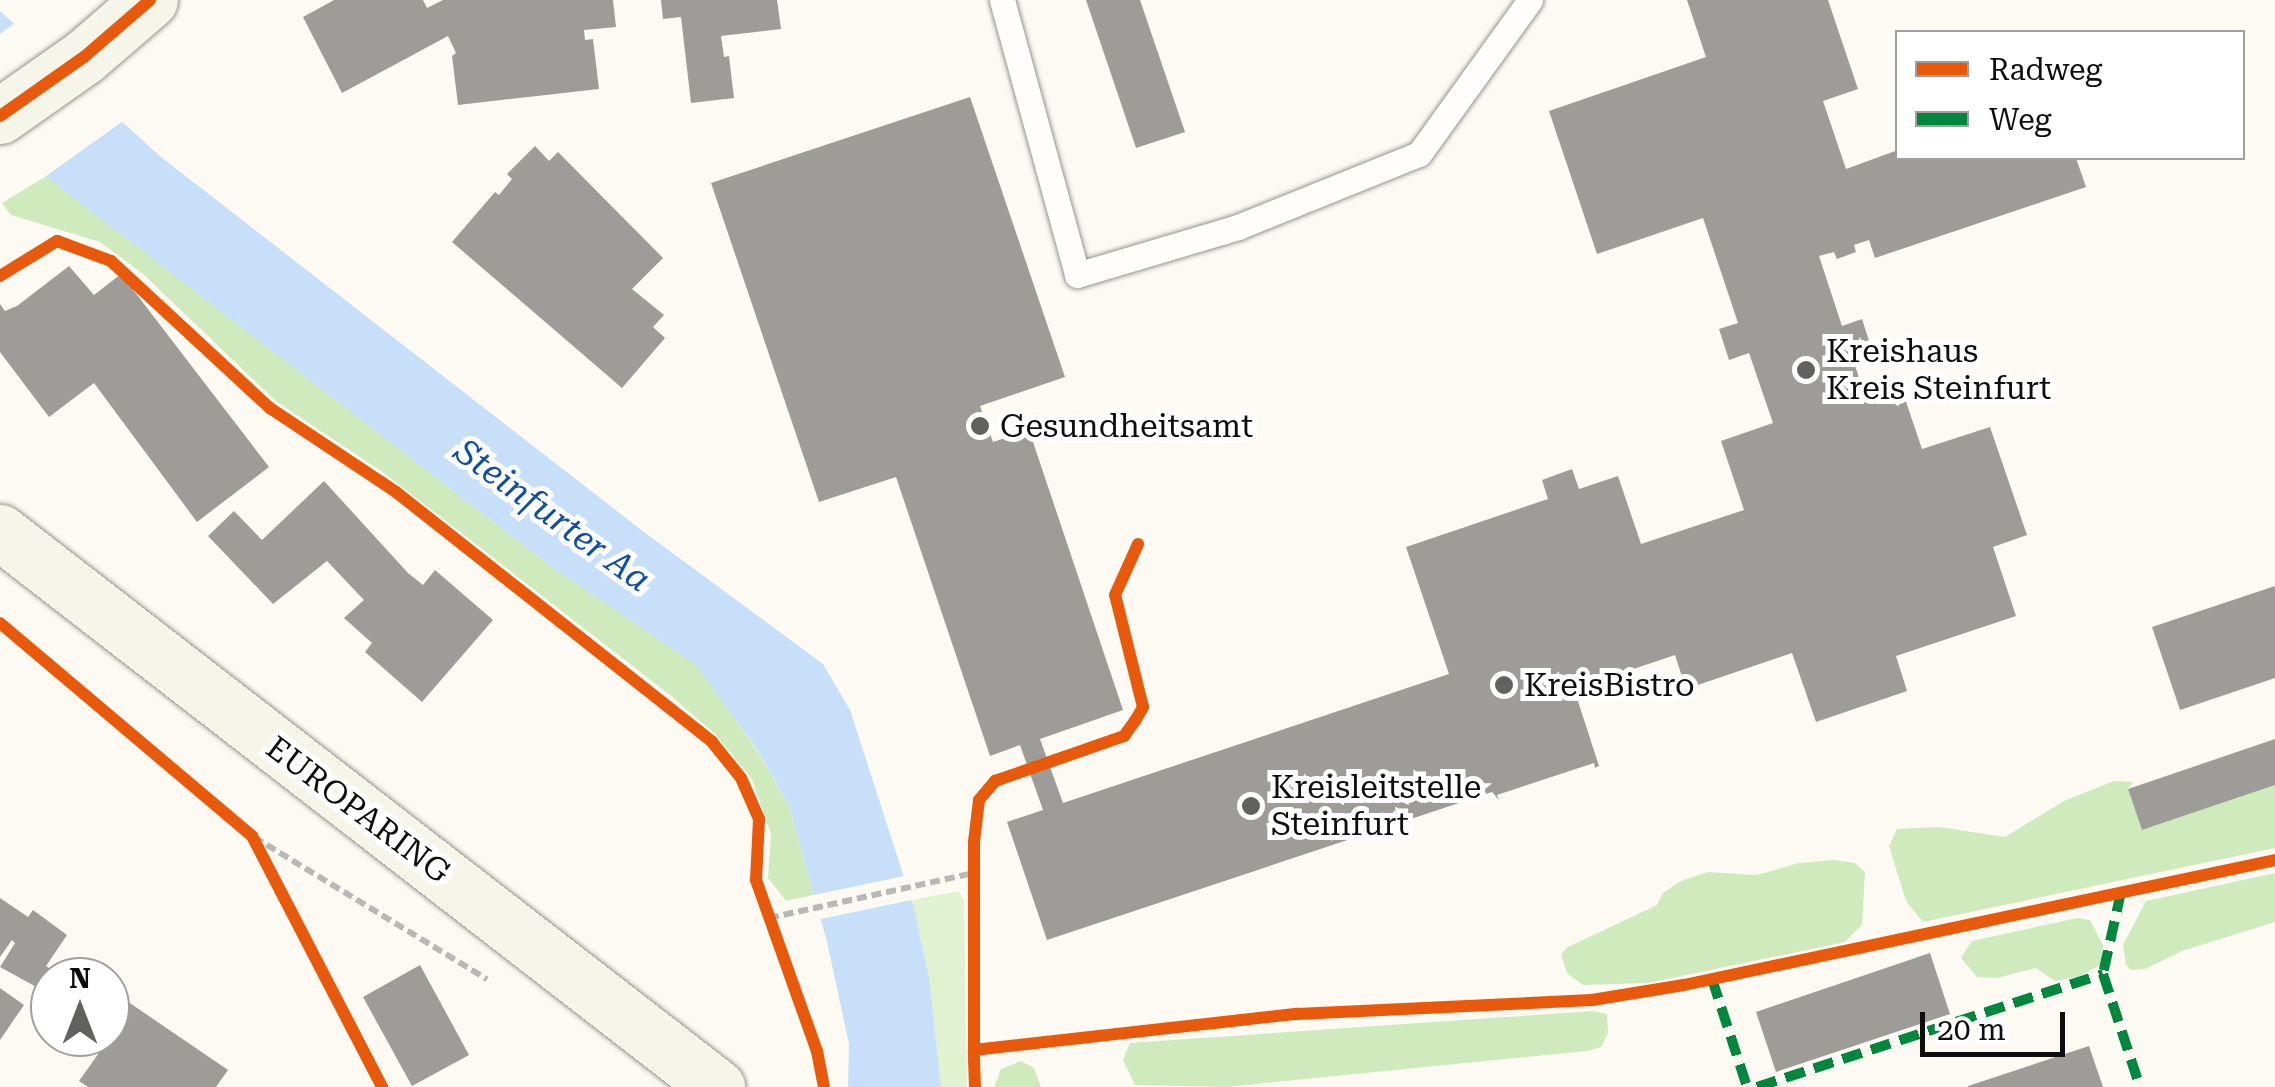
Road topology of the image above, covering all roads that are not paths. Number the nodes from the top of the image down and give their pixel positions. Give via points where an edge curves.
1 (150, 0) edge
2 (1002, 0) edge
3 (1530, 0) edge
4 (0, 116) edge
5 (0, 532) edge
6 (718, 1087) edge

1 - 4 main road
2 - 3 lane via 1077,275 1238,227 1420,154
5 - 6 main road, EUROPARING

